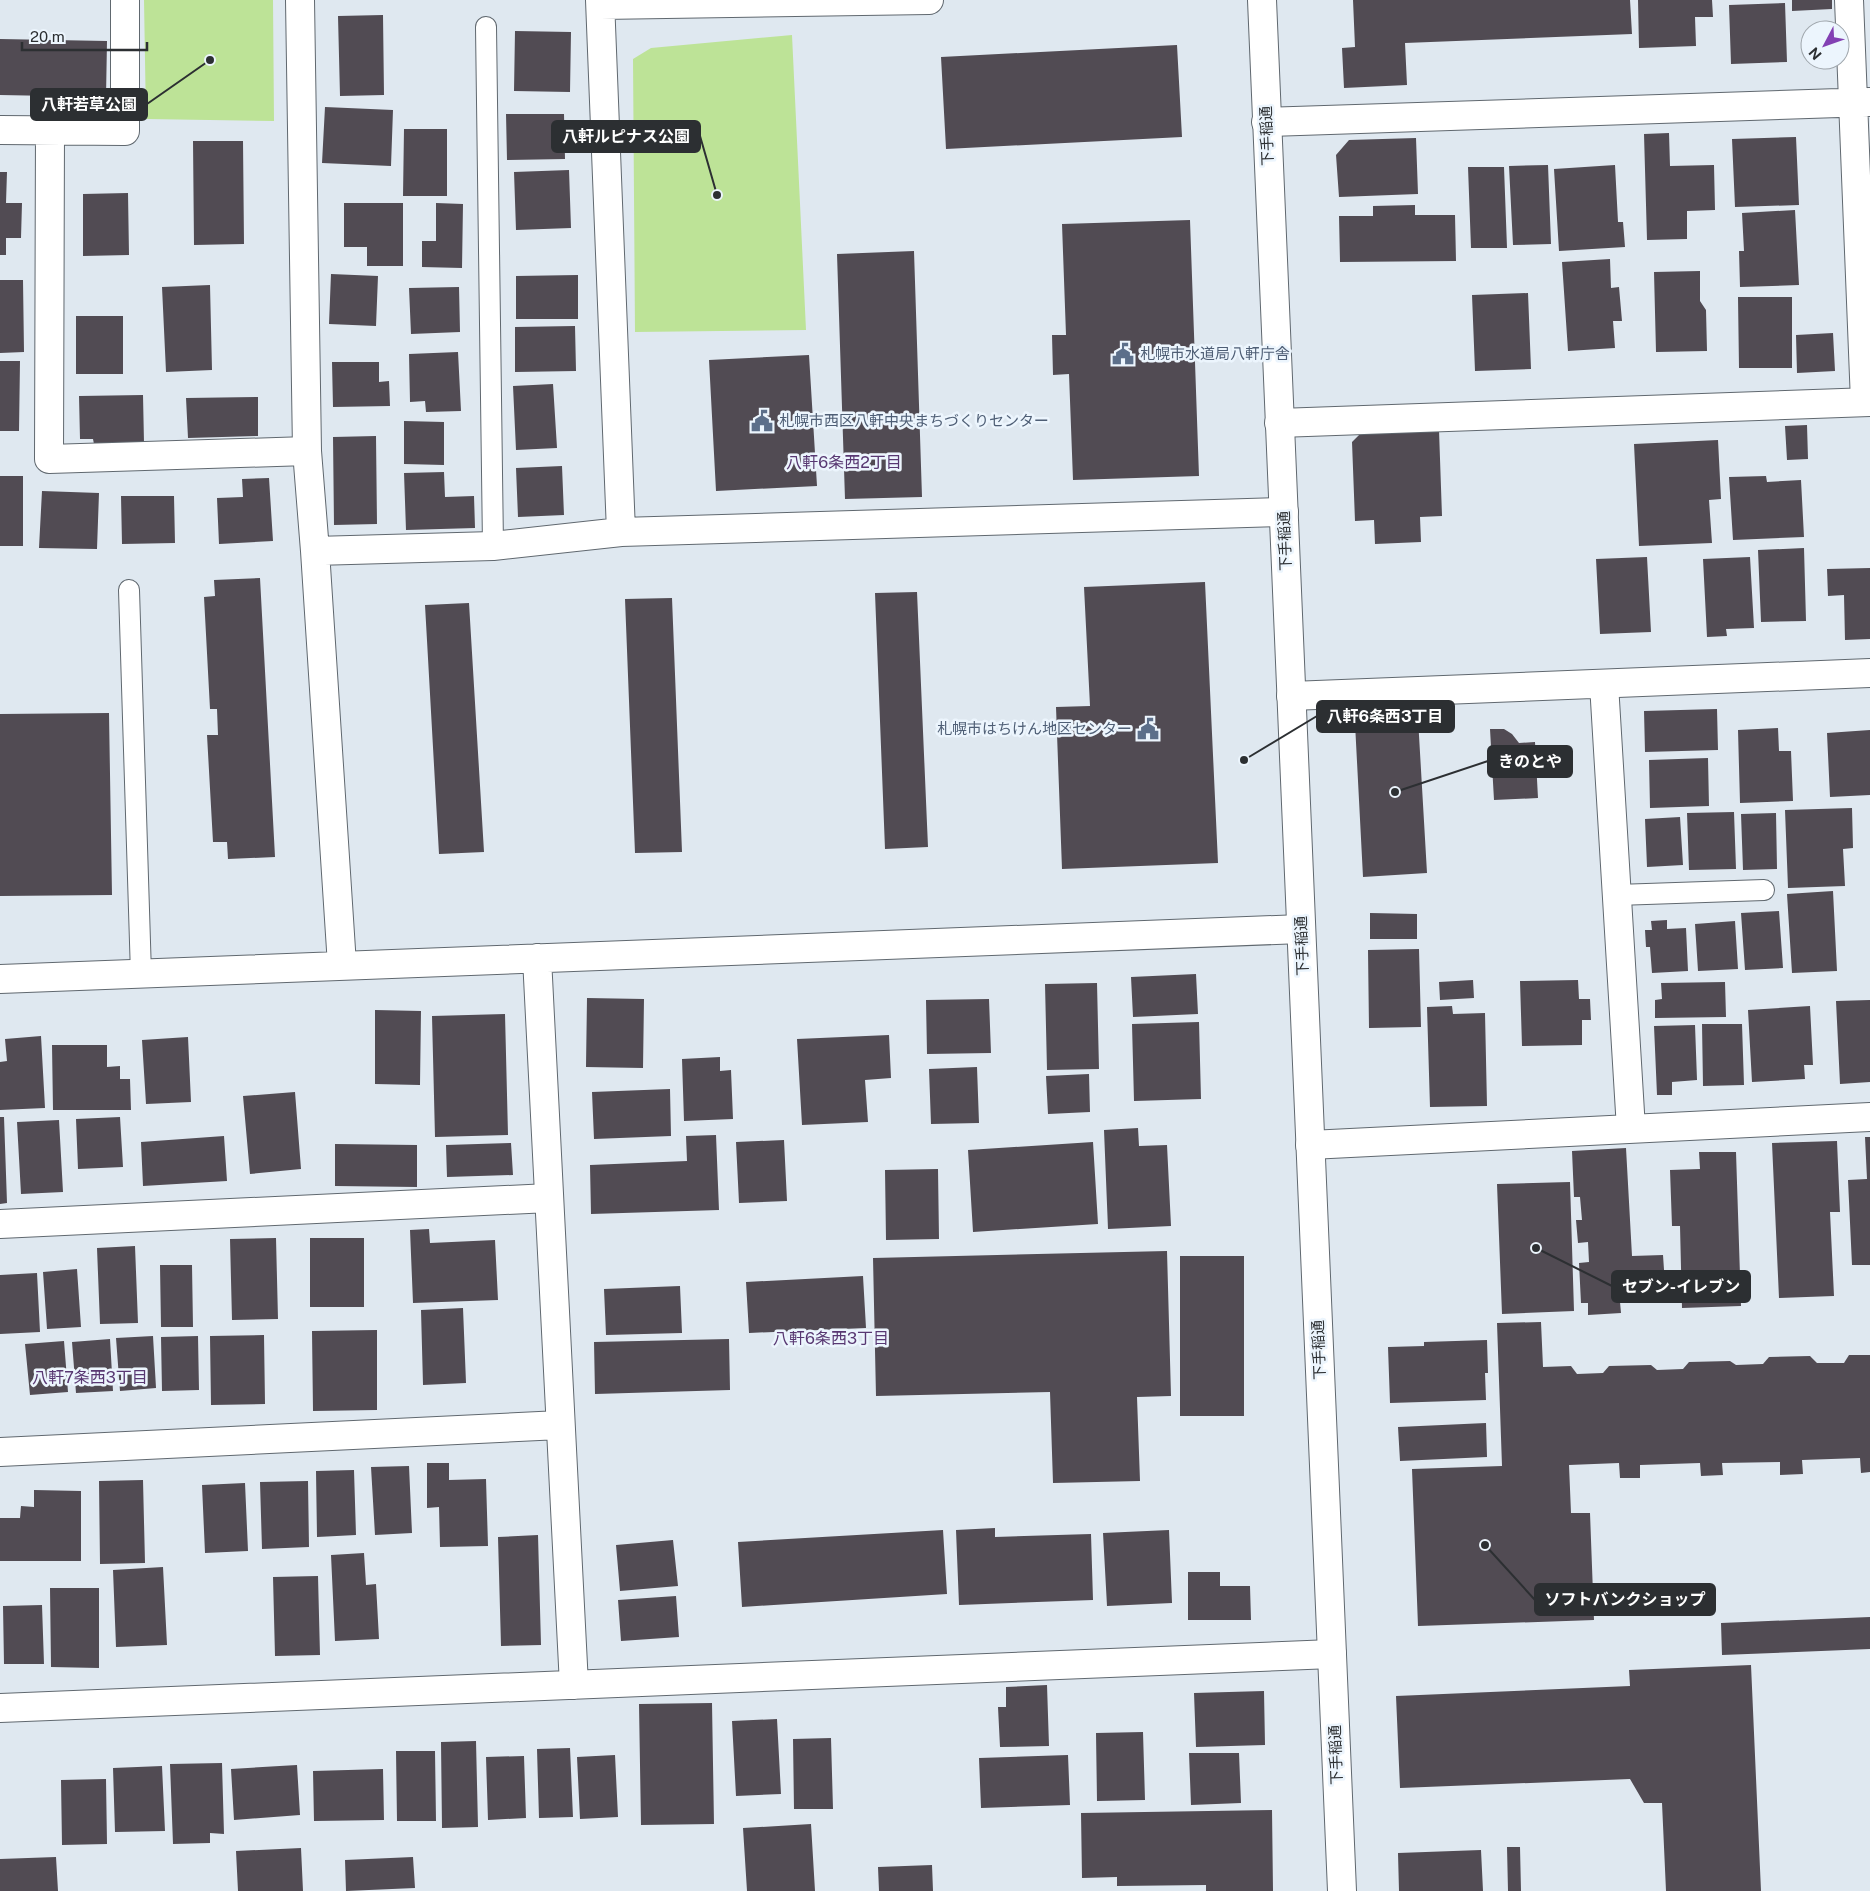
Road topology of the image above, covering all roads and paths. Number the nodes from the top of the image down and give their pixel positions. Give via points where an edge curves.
1 (125, 0) edge
2 (300, 0) edge
3 (929, 0) edge
4 (1262, 0) edge
5 (1849, 0) edge
6 (600, 3) edge
7 (486, 27) dead end
8 (1862, 102) edge
9 (1266, 122) junction
10 (0, 130) edge
11 (50, 131) junction
12 (1867, 402) edge
13 (1279, 423) junction
14 (306, 451) junction
15 (1284, 512) junction
16 (621, 532) junction
17 (493, 546) junction
18 (315, 550) junction
19 (129, 590) dead end
20 (1870, 673) edge
21 (1604, 684) junction
22 (1291, 696) junction
23 (1764, 890) dead end
24 (1617, 895) junction
25 (1301, 929) junction
26 (537, 958) junction
27 (342, 966) junction
28 (141, 974) junction
29 (0, 979) edge
30 (1870, 1118) edge
31 (1631, 1129) junction
32 (1310, 1145) junction
33 (549, 1198) junction
34 (0, 1224) edge
35 (560, 1425) junction
36 (0, 1452) edge
37 (1332, 1654) junction
38 (574, 1685) junction
39 (0, 1708) edge
40 (1342, 1891) edge

1 - 11 street via 125,132
2 - 14 street
3 - 6 street
4 - 9 street, 下手稲通
5 - 8 street
6 - 16 street
7 - 17 lane
8 - 9 street
8 - 12 street
9 - 13 street, 下手稲通
10 - 11 street
11 - 14 street via 49,459
12 - 13 street
13 - 15 street, 下手稲通
14 - 18 street
15 - 16 street
15 - 22 street, 下手稲通
16 - 17 street
17 - 18 street
18 - 27 street
19 - 28 lane
20 - 21 street
21 - 22 street
21 - 24 street
22 - 25 street, 下手稲通
23 - 24 lane
24 - 31 street
25 - 26 street
25 - 32 street, 下手稲通
26 - 27 street
26 - 33 street
27 - 28 street
28 - 29 street
30 - 31 street
31 - 32 street
32 - 37 street, 下手稲通
33 - 34 street
33 - 35 street
35 - 36 street
35 - 38 street
37 - 38 street
37 - 40 street, 下手稲通
38 - 39 street

